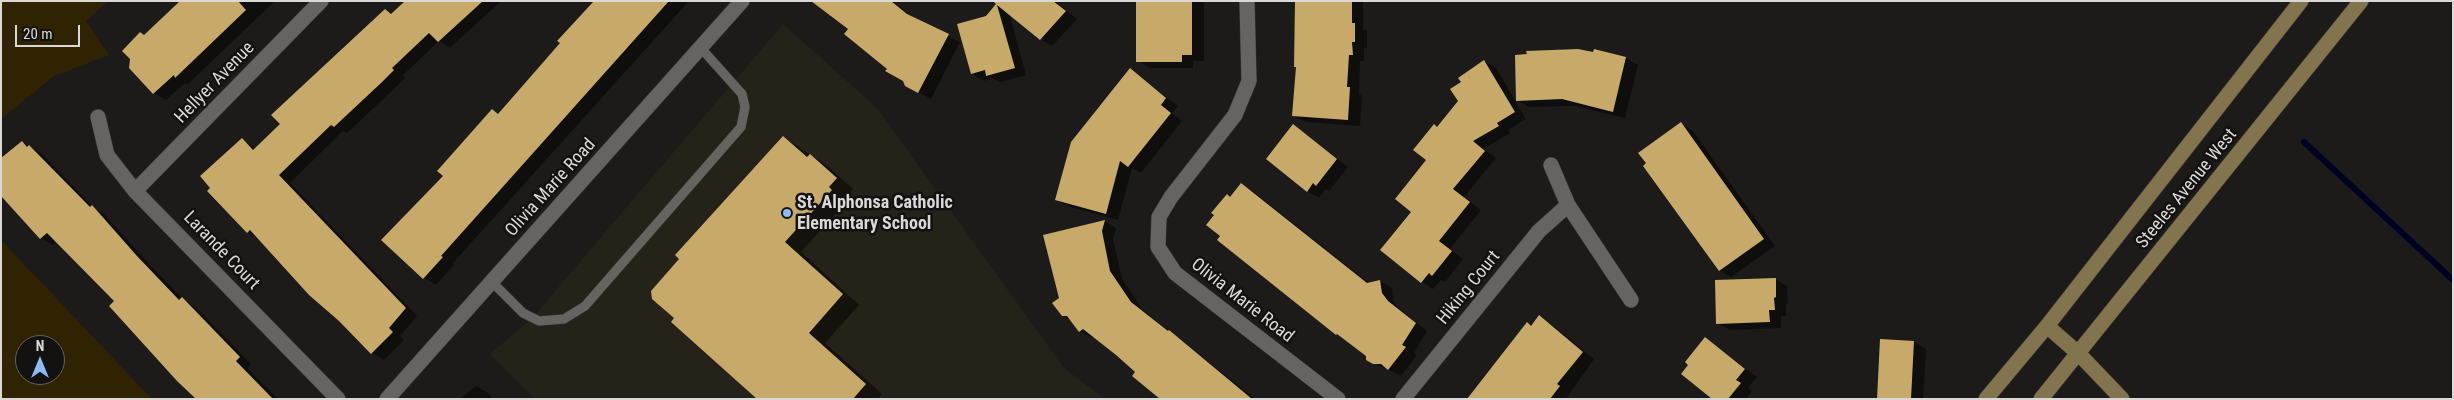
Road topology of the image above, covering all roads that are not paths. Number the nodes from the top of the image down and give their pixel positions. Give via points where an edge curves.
1 (321, 1) edge
2 (742, 1) edge
3 (1247, 1) edge
4 (2301, 1) edge
5 (2361, 1) edge
6 (700, 47) junction
7 (98, 117) dead end
8 (1551, 164) dead end
9 (136, 191) junction
10 (1568, 205) junction
11 (492, 282) junction
12 (1631, 300) dead end
13 (2047, 326) junction
14 (2079, 354) junction
15 (338, 399) edge
16 (387, 399) edge
17 (1338, 399) edge
18 (1404, 399) edge
19 (1986, 399) edge
20 (2041, 399) edge
21 (2122, 399) edge

1 - 9 street, Hellyer Avenue
2 - 6 street, Olivia Marie Road
3 - 17 street, Olivia Marie Road via 1249,81 1235,115 1159,217 1158,247 1175,274
4 - 13 main road, Steeles Avenue West
5 - 14 main road, Steeles Avenue West
6 - 11 street, Olivia Marie Road
6 - 11 lane via 742,94 745,107 741,126 585,306 564,319 539,320 523,313
7 - 9 street, Larande Court via 107,155
8 - 10 street
9 - 15 street, Larande Court
10 - 12 street
10 - 18 street, Hiking Court via 1539,231
11 - 16 street, Olivia Marie Road
13 - 14 main road
13 - 19 main road, Steeles Avenue West
14 - 20 main road, Steeles Avenue West
14 - 21 main road

